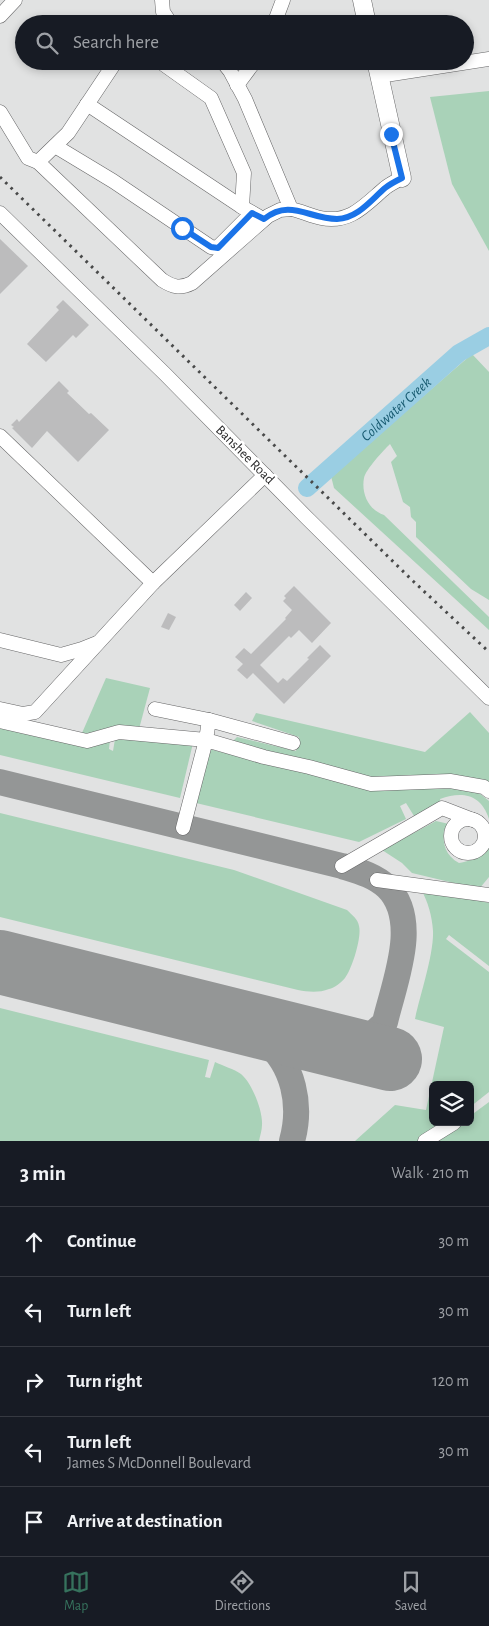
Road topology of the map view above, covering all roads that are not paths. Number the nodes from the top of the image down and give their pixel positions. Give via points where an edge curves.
1 (15, 0) edge
2 (162, 0) edge
3 (283, 0) edge
4 (362, 0) edge
5 (165, 15) edge
6 (277, 15) edge
7 (366, 15) edge
8 (0, 16) edge
9 (489, 59) edge
10 (474, 60) edge
11 (110, 70) edge
12 (172, 70) edge
13 (228, 70) edge
14 (248, 70) edge
15 (377, 70) edge
16 (237, 85) junction
17 (88, 104) junction
18 (0, 112) edge
19 (55, 146) junction
20 (38, 162) junction
21 (402, 178) joint
22 (291, 209) junction
23 (0, 213) edge
24 (252, 213) junction
25 (0, 436) edge
26 (265, 475) junction
27 (153, 583) junction
28 (0, 640) edge
29 (102, 640) junction
30 (489, 698) edge
31 (0, 709) edge
32 (156, 709) dead end
33 (209, 720) junction
34 (0, 721) edge
35 (206, 740) junction
36 (293, 743) dead end
37 (489, 791) edge
38 (472, 820) dead end
39 (183, 828) dead end
40 (342, 866) dead end
41 (377, 880) dead end
42 (489, 895) edge
43 (449, 1126) edge
44 (425, 1141) edge

1 - 8 street
2 - 5 street
3 - 6 street
4 - 7 main road
9 - 10 street
11 - 17 street
12 - 24 street via 211,98 244,173
13 - 16 street
14 - 16 street
15 - 21 main road
16 - 22 street
17 - 19 street via 68,134
17 - 24 street
18 - 20 street via 28,158
19 - 20 street
19 - 24 street via 211,247 218,248
20 - 24 street via 171,286 183,287 192,283
21 - 22 street via 350,216 321,218
22 - 24 street
23 - 26 street, Banshee Road
25 - 27 street
26 - 27 street
26 - 30 street, Banshee Road
27 - 29 street
28 - 29 street via 61,655
29 - 31 street via 35,712 23,714
32 - 33 street
33 - 35 street
33 - 36 street
34 - 35 street via 87,741 119,732
35 - 37 street via 371,784 450,781 484,787
35 - 39 street
38 - 40 street via 442,808
41 - 42 street
43 - 44 street

